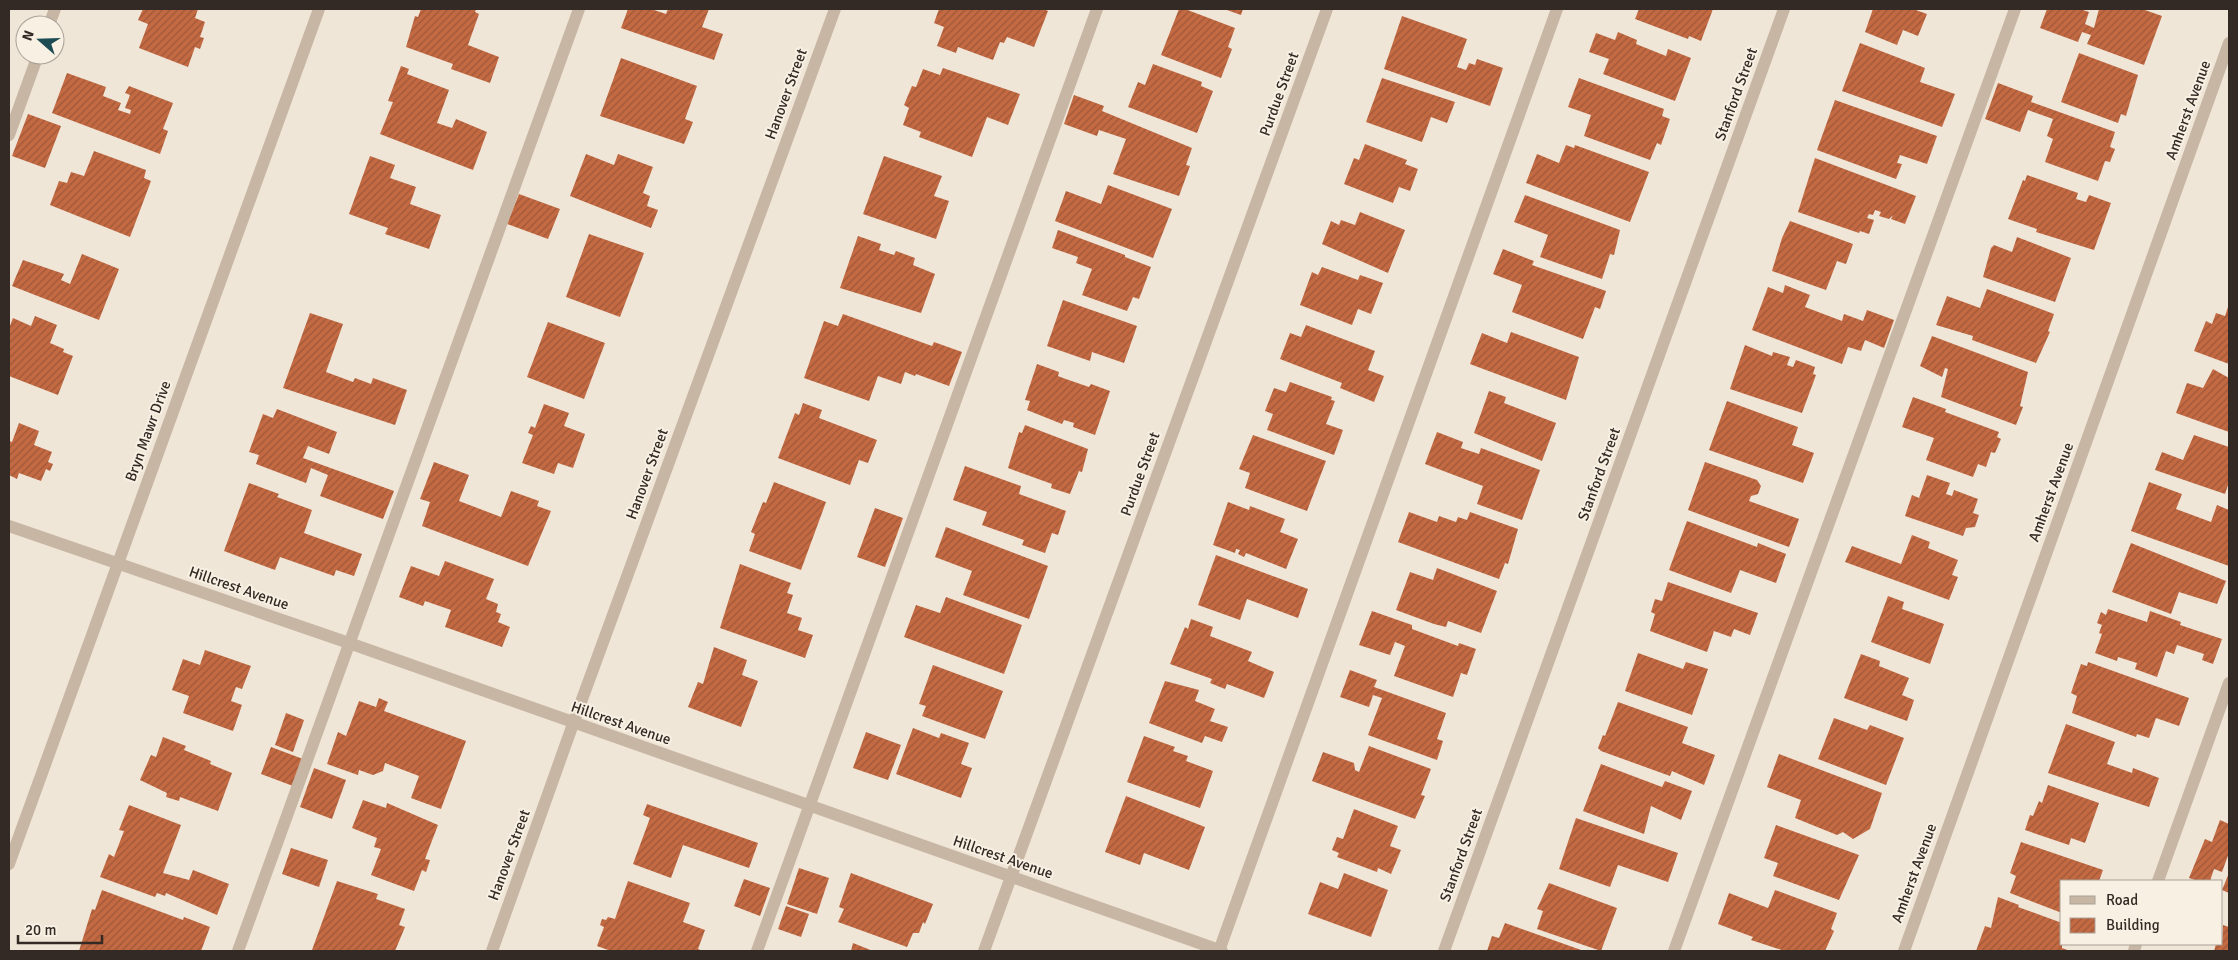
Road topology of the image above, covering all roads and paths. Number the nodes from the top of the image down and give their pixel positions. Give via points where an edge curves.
1 (319, 9) edge
2 (579, 9) edge
3 (835, 9) edge
4 (1097, 9) edge
5 (1327, 9) edge
6 (1557, 9) edge
7 (1784, 9) edge
8 (2015, 9) edge
9 (2229, 43) edge
10 (34, 65) edge
11 (9, 135) edge
12 (9, 526) edge
13 (117, 564) junction
14 (350, 643) junction
15 (2229, 683) edge
16 (573, 724) junction
17 (809, 806) junction
18 (9, 864) edge
19 (1010, 877) junction
20 (2158, 880) edge
21 (238, 951) edge
22 (492, 951) edge
23 (757, 951) edge
24 (984, 951) edge
25 (1220, 951) edge
26 (1444, 951) edge
27 (1674, 951) edge
28 (1904, 951) edge

1 - 13 street, Bryn Mawr Drive
2 - 14 street
3 - 16 street, Hanover Street
4 - 17 street
5 - 19 street, Purdue Street
6 - 25 street
7 - 26 street, Stanford Street
8 - 27 street
9 - 28 street, Amherst Avenue
10 - 11 street
12 - 13 street, Hillcrest Avenue
13 - 14 street, Hillcrest Avenue
13 - 18 street, Bryn Mawr Drive
14 - 16 street, Hillcrest Avenue
14 - 21 street
15 - 20 street
16 - 17 street, Hillcrest Avenue
16 - 22 street, Hanover Street
17 - 19 street, Hillcrest Avenue
17 - 23 street
19 - 24 street, Purdue Street
19 - 25 street, Hillcrest Avenue

